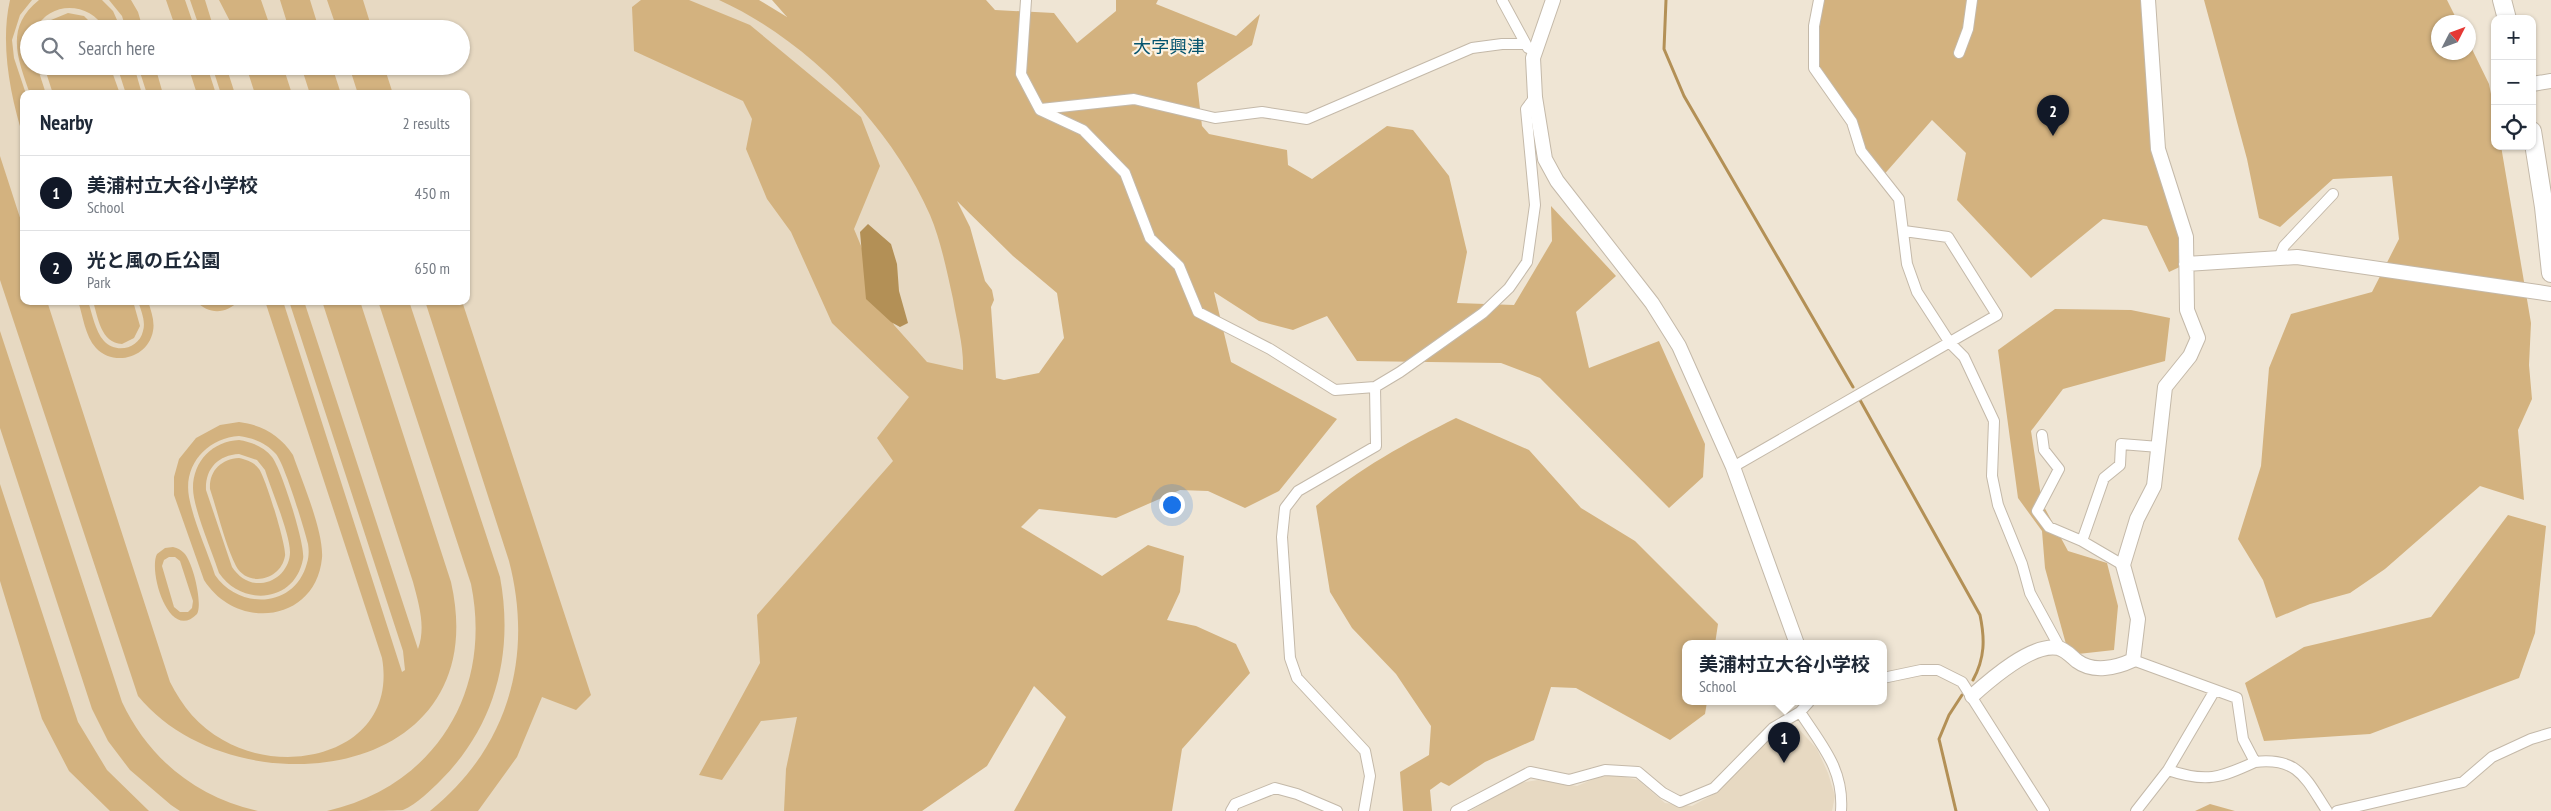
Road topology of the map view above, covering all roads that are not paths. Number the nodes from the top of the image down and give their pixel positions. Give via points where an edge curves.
1 (1026, 0) edge
2 (1502, 0) edge
3 (1553, 0) edge
4 (1819, 0) edge
5 (1972, 0) edge
6 (2148, 0) edge
7 (2502, 0) edge
8 (2506, 15) edge
9 (1526, 44) junction
10 (1959, 53) dead end
11 (1533, 58) junction
12 (2551, 81) edge
13 (2536, 83) edge
14 (1535, 98) junction
15 (1040, 110) junction
16 (2535, 150) edge
17 (2333, 194) dead end
18 (1904, 231) junction
19 (2279, 258) junction
20 (2186, 264) junction
21 (2551, 273) edge
22 (2551, 294) edge
23 (1950, 343) junction
24 (1375, 387) junction
25 (2042, 435) dead end
26 (2159, 447) junction
27 (1733, 467) junction
28 (2082, 541) junction
29 (2123, 565) junction
30 (1796, 640) edge
31 (2060, 648) junction
32 (2133, 660) junction
33 (1887, 677) edge
34 (2215, 690) junction
35 (1972, 696) junction
36 (1806, 705) edge
37 (1800, 712) junction
38 (2551, 733) edge
39 (2255, 762) junction
40 (2168, 770) junction
41 (1231, 811) edge
42 (1337, 811) edge
43 (1364, 811) edge
44 (1456, 811) edge
45 (1841, 811) edge
46 (2044, 811) edge
47 (2136, 811) edge
48 (2327, 811) edge
49 (2337, 811) edge

1 - 15 street via 1021,74
2 - 9 street
3 - 11 street
4 - 18 street via 1814,26 1814,68 1852,122 1861,151 1899,199
5 - 10 street via 1968,29
6 - 20 street via 2158,149 2186,237
7 - 8 highway
9 - 11 street
9 - 15 street via 1472,48 1307,119 1262,112 1216,118 1134,99
11 - 14 street
12 - 13 street
14 - 24 street via 1526,109 1535,206 1527,262 1509,288 1483,313
14 - 27 street via 1545,160 1557,181 1646,296 1680,346
15 - 24 street via 1083,130 1125,172 1150,238 1179,266 1198,312 1270,350 1335,390
16 - 21 highway
17 - 19 street via 2284,246
18 - 23 street via 1907,264 1917,292
18 - 23 street via 1948,237 1998,315
19 - 20 street
19 - 22 street via 2297,256
20 - 26 street via 2187,310 2198,338 2190,356 2165,387
23 - 27 street
23 - 31 street via 1964,357 1994,421 1992,476 1998,505 2030,593
24 - 43 street via 1376,446 1298,491 1285,508 1282,537 1290,658 1297,678 1365,751 1370,776
25 - 28 street via 2044,450 2059,468 2037,511 2050,527
26 - 28 street via 2121,444 2120,465 2104,478
26 - 29 street via 2154,486 2137,520
27 - 30 street
28 - 29 street
29 - 32 street via 2138,619
31 - 32 street via 2081,664 2105,669
31 - 35 street via 2041,648 2027,655
32 - 34 street
33 - 35 street via 1938,670 1962,682
34 - 39 street via 2237,698 2243,739
34 - 40 street
35 - 46 street
36 - 37 street
37 - 44 street via 1773,728 1714,788 1680,802 1663,793 1638,772 1605,770 1569,780 1530,772
37 - 45 street via 1837,770 1842,792
38 - 49 street via 2492,757 2463,782
39 - 40 street via 2223,777 2192,778
39 - 48 street via 2272,760 2296,768
40 - 47 street
41 - 42 street via 1235,804 1275,788

